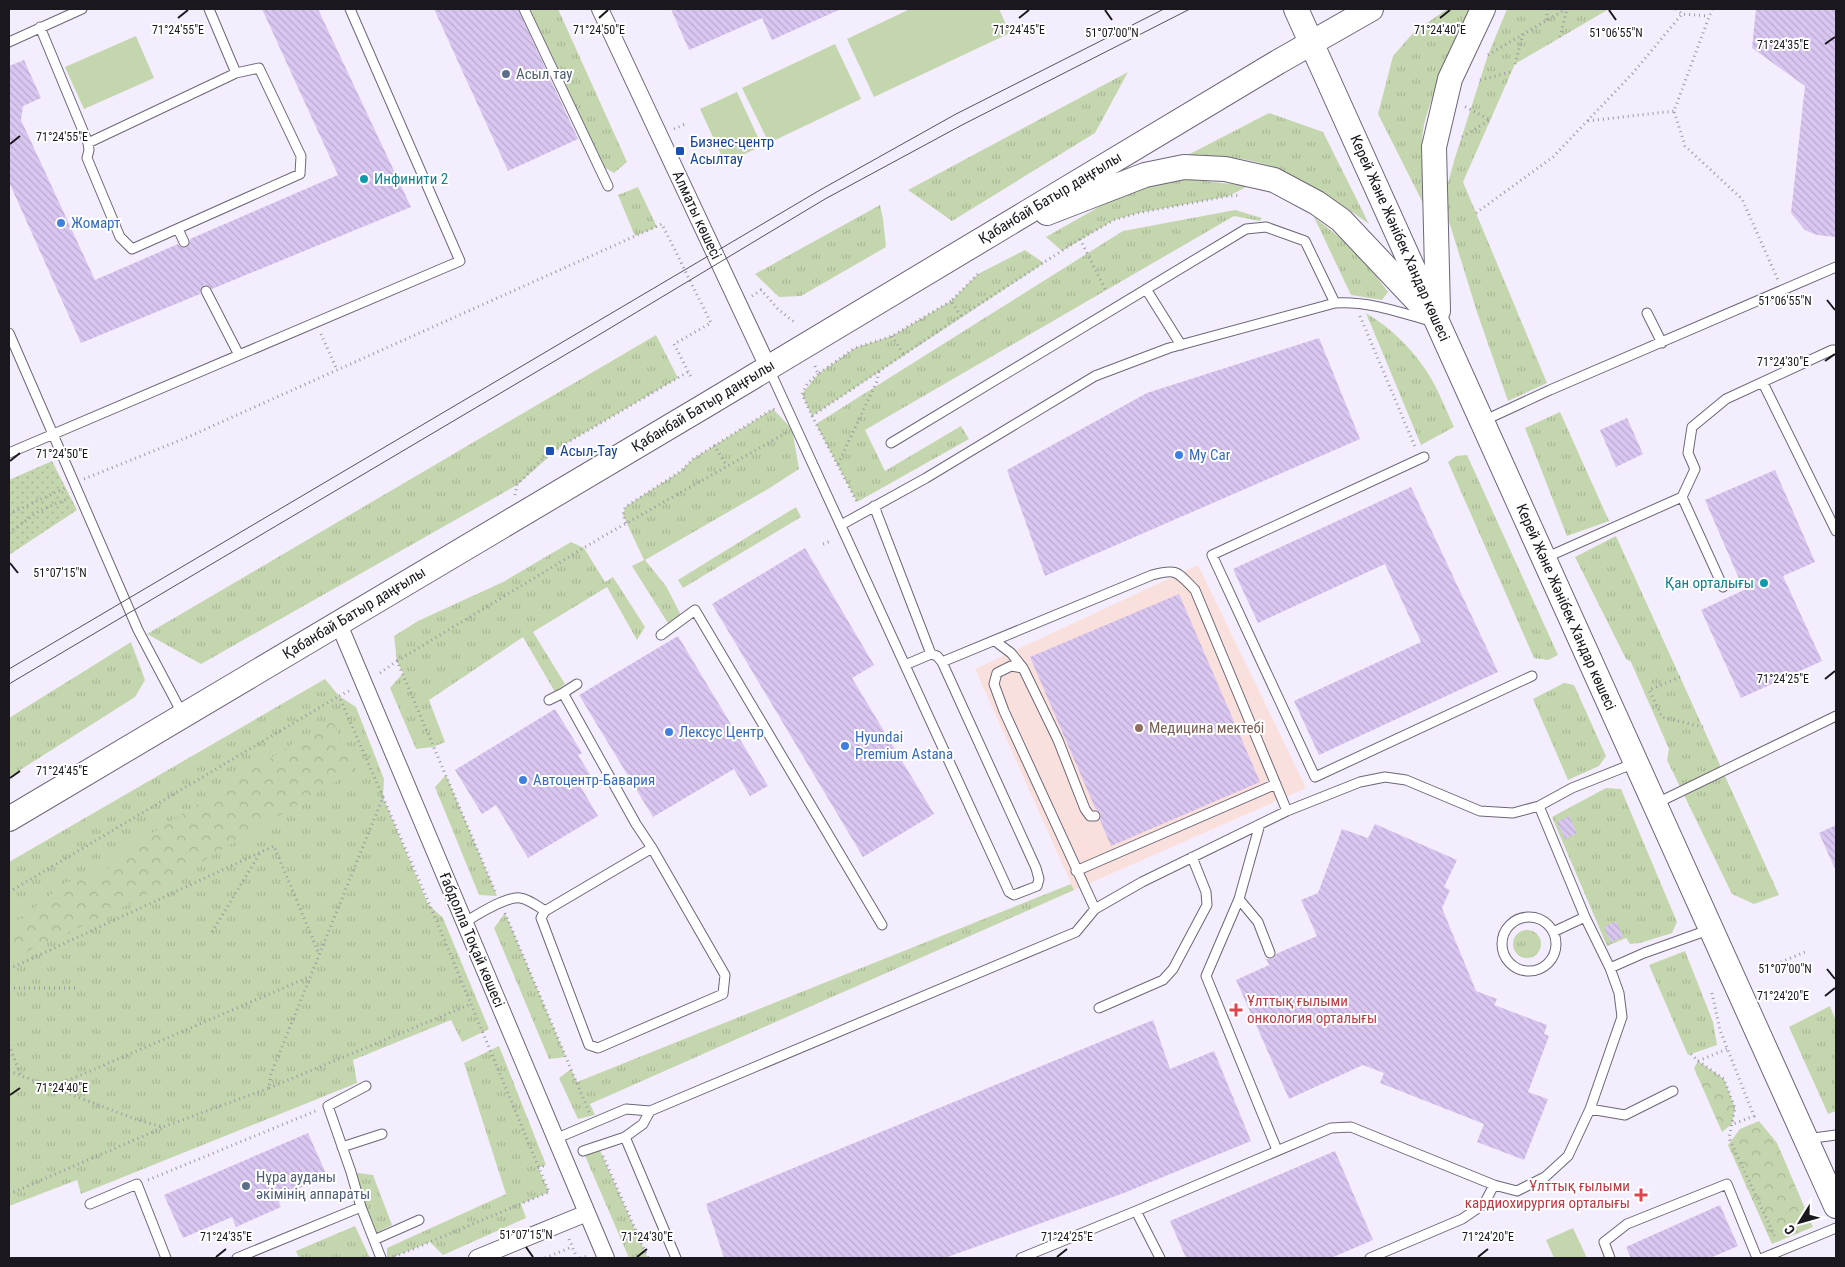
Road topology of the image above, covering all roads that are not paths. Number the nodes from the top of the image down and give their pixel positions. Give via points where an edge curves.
1 (82, 9) edge
2 (209, 9) edge
3 (350, 9) edge
4 (524, 9) edge
5 (600, 9) edge
6 (1296, 9) edge
7 (1371, 9) edge
8 (1483, 9) edge
9 (40, 27) junction
10 (9, 42) edge
11 (1312, 44) junction
12 (236, 73) junction
13 (88, 143) junction
14 (608, 186) dead end
15 (178, 229) junction
16 (985, 236) junction
17 (184, 242) dead end
18 (1836, 266) edge
19 (1146, 289) junction
20 (206, 291) dead end
21 (1335, 303) junction
22 (1647, 313) dead end
23 (1438, 323) junction
24 (9, 333) edge
25 (1662, 343) junction
26 (1181, 345) junction
27 (1836, 350) edge
28 (238, 355) junction
29 (768, 367) junction
30 (1763, 383) junction
31 (1483, 422) junction
32 (53, 434) junction
33 (891, 443) dead end
34 (9, 453) edge
35 (1422, 458) road end
36 (1682, 497) junction
37 (874, 506) junction
38 (841, 525) junction
39 (1836, 531) edge
40 (1544, 559) junction
41 (1723, 587) dead end
42 (338, 622) junction
43 (661, 636) dead end
44 (995, 641) junction
45 (931, 654) junction
46 (942, 662) junction
47 (905, 665) junction
48 (1023, 668) junction
49 (1532, 676) dead end
50 (577, 684) dead end
51 (563, 693) junction
52 (549, 700) dead end
53 (183, 715) junction
54 (1836, 716) edge
55 (1636, 762) junction
56 (1276, 784) junction
57 (1655, 804) junction
58 (1539, 806) junction
59 (1288, 811) junction
60 (1095, 816) dead end
61 (9, 819) edge
62 (1260, 824) junction
63 (652, 848) junction
64 (1192, 856) junction
65 (1076, 871) junction
66 (1239, 899) junction
67 (1095, 909) junction
68 (545, 911) junction
69 (1585, 917) junction
70 (464, 922) junction
71 (882, 925) dead end
72 (1711, 929) junction
73 (1553, 932) junction
74 (1270, 953) dead end
75 (1610, 968) junction
76 (1099, 1008) dead end
77 (366, 1086) dead end
78 (1673, 1092) dead end
79 (1590, 1109) junction
80 (650, 1111) junction
81 (382, 1134) dead end
82 (1836, 1135) edge
83 (625, 1137) junction
84 (555, 1139) junction
85 (1806, 1139) junction
86 (342, 1147) junction
87 (1278, 1150) junction
88 (583, 1151) dead end
89 (1494, 1185) junction
90 (90, 1204) dead end
91 (1836, 1206) edge
92 (361, 1207) junction
93 (1136, 1212) junction
94 (587, 1213) junction
95 (419, 1220) dead end
96 (1836, 1228) edge
97 (374, 1240) junction
98 (166, 1258) edge
99 (237, 1258) edge
100 (381, 1258) edge
101 (477, 1258) edge
102 (606, 1258) edge
103 (676, 1258) edge
104 (1020, 1258) edge
105 (1160, 1258) edge
106 (1370, 1258) edge
107 (1610, 1258) edge
108 (1757, 1258) edge
109 (1763, 1258) edge

1 - 9 lane
2 - 12 lane
3 - 28 lane via 460,261
4 - 14 lane
5 - 29 street, Алматы көшесі
6 - 11 main road, Керей Және Жәнібек Хандар көшесі
7 - 11 main road, Қабанбай Батыр даңғылы
8 - 23 main road via 1450,79 1434,147
9 - 10 lane
9 - 13 lane
11 - 16 main road, Қабанбай Батыр даңғылы
11 - 23 main road, Керей Және Жәнібек Хандар көшесі
12 - 13 lane
12 - 15 lane via 259,68 301,156 300,174
13 - 15 lane via 87,158 120,237 132,249
15 - 17 lane
16 - 23 main road via 1145,175 1184,167 1225,169 1274,180 1341,220
16 - 29 main road, Қабанбай Батыр даңғылы
18 - 25 lane
19 - 21 lane via 1246,229 1266,227 1306,241
19 - 26 lane
19 - 33 lane
20 - 28 lane
21 - 23 lane via 1378,306
21 - 26 lane
22 - 25 lane
23 - 31 main road, Керей Және Жәнібек Хандар көшесі
24 - 32 lane
25 - 31 lane
26 - 37 lane via 1095,376
27 - 30 lane
28 - 32 lane
29 - 38 lane
29 - 42 main road, Қабанбай Батыр даңғылы
30 - 36 lane via 1726,399 1692,427 1688,453 1696,468
30 - 39 lane
31 - 40 main road, Керей Және Жәнібек Хандар көшесі
32 - 34 lane
32 - 53 lane via 138,630
35 - 49 lane via 1212,555 1315,777
36 - 40 lane
36 - 41 lane
37 - 38 lane
37 - 45 lane
38 - 47 lane
40 - 55 main road, Керей Және Жәнібек Хандар көшесі
42 - 53 main road, Қабанбай Батыр даңғылы
42 - 70 street, Ғабдолла Тоқай көшесі
43 - 71 lane via 695,610
44 - 46 lane
44 - 48 lane
44 - 56 lane via 1152,575 1169,570 1179,573 1195,590
45 - 46 lane
45 - 47 lane
46 - 47 lane via 1036,868 1037,886 1014,895 1009,892
48 - 60 lane via 1058,740 1085,809 1090,816
48 - 65 lane via 1011,666 997,673 994,684
50 - 51 lane
51 - 52 lane
51 - 63 lane
53 - 61 main road, Қабанбай Батыр даңғылы
54 - 57 lane
55 - 57 main road, Керей Және Жәнібек Хандар көшесі
55 - 58 lane via 1572,788
56 - 59 lane
56 - 65 lane
57 - 72 main road, Керей Және Жәнібек Хандар көшесі
58 - 59 lane via 1513,813 1480,811 1406,780 1386,777 1360,782
58 - 69 lane
59 - 62 lane
62 - 64 lane
62 - 66 lane
63 - 68 lane
63 - 68 lane via 725,975 724,994 598,1048 589,1045 541,918
64 - 67 lane
64 - 76 lane via 1206,892 1207,905 1173,969 1163,980
65 - 67 lane
66 - 74 lane via 1258,922
66 - 87 lane via 1206,976
67 - 80 lane via 1076,932
68 - 70 lane via 519,897
69 - 73 lane
69 - 75 lane
70 - 84 street, Ғабдолла Тоқай көшесі
72 - 75 lane
72 - 85 main road, Керей Және Жәнібек Хандар көшесі
73 - 73 lane via 1554,954 1544,966 1528,971 1520,969 1507,959 1503,951 1505,933 1518,920 1536,918
75 - 79 lane via 1619,993 1622,1017
77 - 86 lane via 328,1106
78 - 79 lane via 1625,1115
79 - 89 lane via 1568,1156 1545,1177 1517,1191
80 - 83 lane via 643,1124
80 - 84 lane via 626,1109
81 - 86 lane
82 - 85 lane
83 - 88 lane
83 - 103 lane
84 - 94 street, Ғабдолла Тоқай көшесі
85 - 91 main road, Керей Және Жәнібек Хандар көшесі
86 - 92 lane
87 - 89 lane via 1330,1128 1351,1126
87 - 93 lane
89 - 106 lane via 1484,1204 1462,1219
90 - 98 lane via 138,1184
92 - 97 lane
92 - 99 lane
93 - 104 lane
93 - 105 lane
94 - 101 street
94 - 102 street, Ғабдолла Тоқай көшесі
95 - 97 lane
96 - 109 lane
97 - 100 lane
107 - 108 lane via 1604,1242 1627,1224 1727,1184

